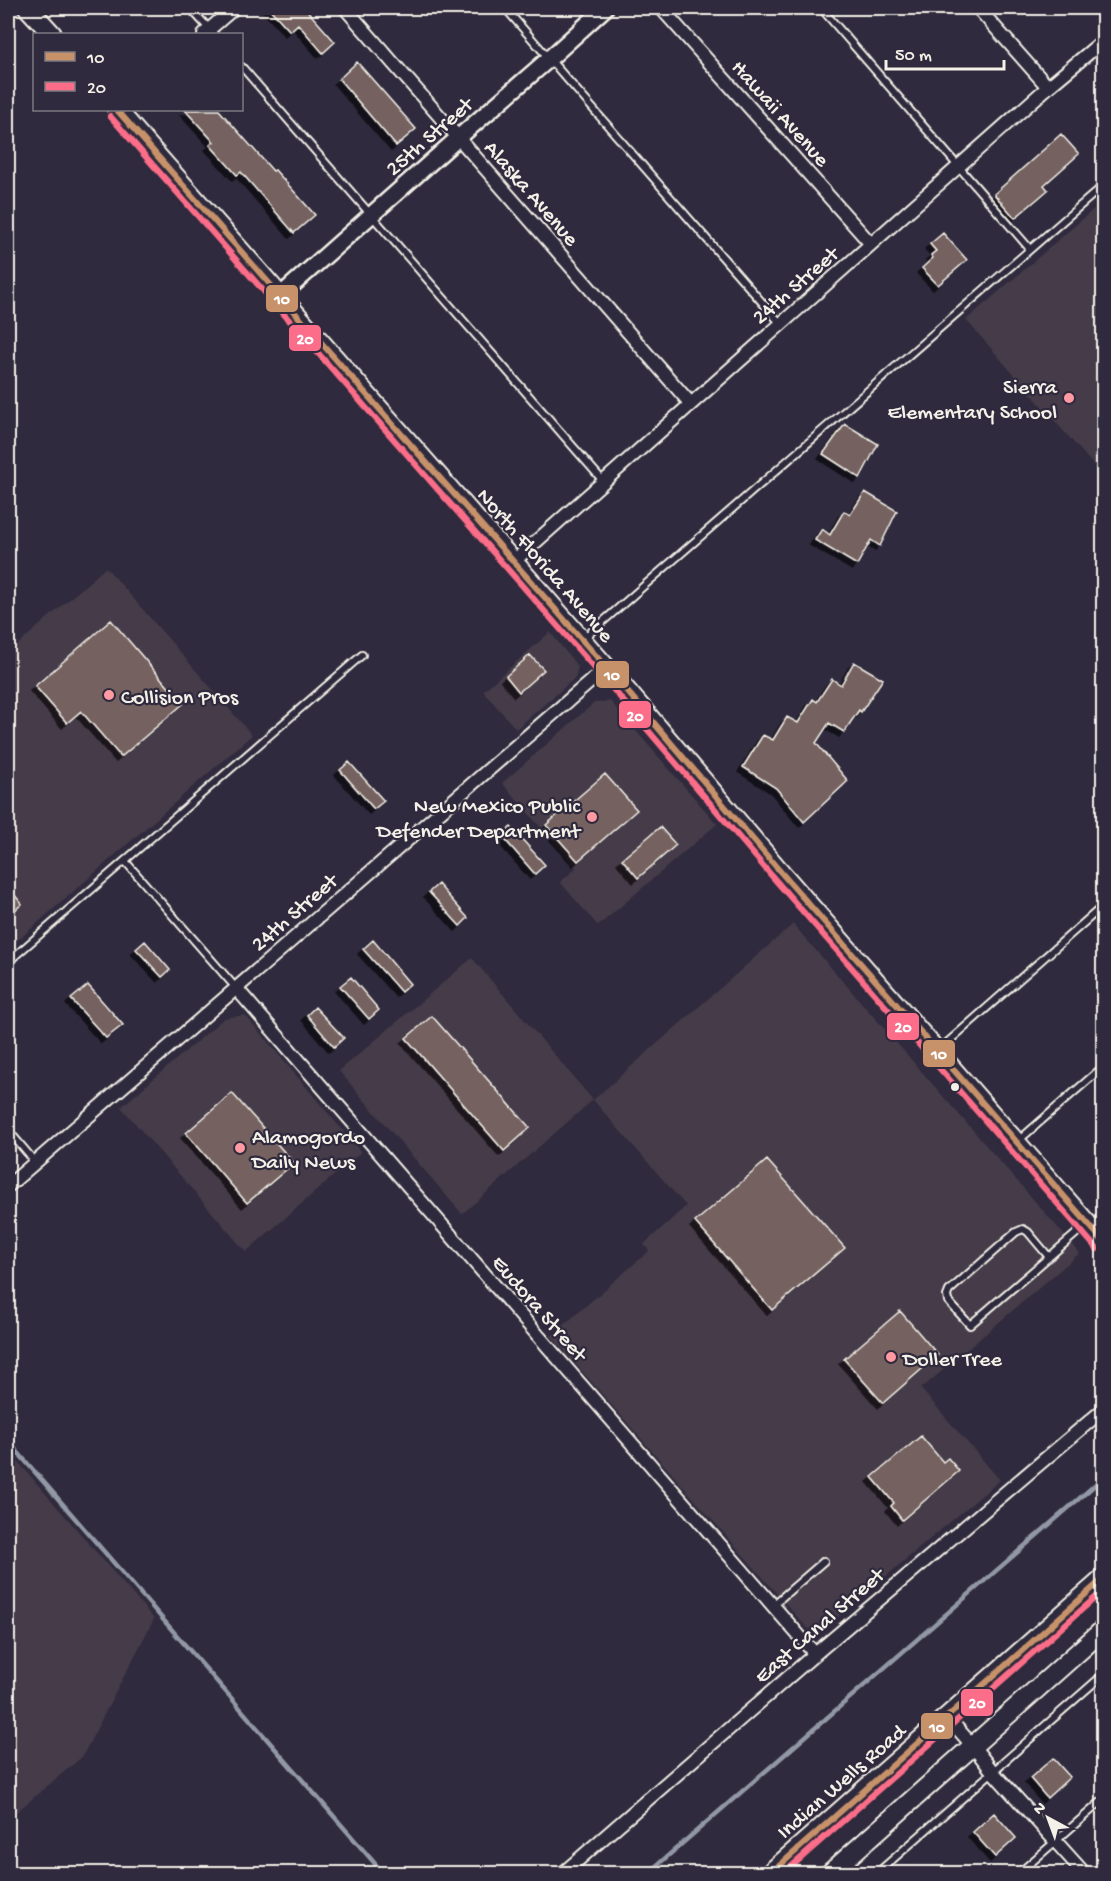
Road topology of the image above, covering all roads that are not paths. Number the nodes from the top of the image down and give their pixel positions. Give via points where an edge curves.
1 (28, 8) edge
2 (190, 8) edge
3 (234, 8) edge
4 (345, 8) edge
5 (505, 8) edge
6 (605, 8) edge
7 (661, 8) edge
8 (821, 8) edge
9 (978, 8) edge
10 (50, 33) edge
11 (209, 33) edge
12 (1104, 40) edge
13 (550, 58) junction
14 (243, 68) edge
15 (1048, 87) junction
16 (119, 111) edge
17 (458, 138) junction
18 (960, 166) junction
19 (1104, 185) edge
20 (371, 215) junction
21 (871, 244) junction
22 (1030, 249) junction
23 (280, 296) junction
24 (781, 324) junction
25 (690, 403) junction
26 (604, 482) junction
27 (513, 562) junction
28 (582, 640) junction
29 (362, 655) dead end
30 (606, 668) junction
31 (125, 861) junction
32 (1104, 905) edge
33 (8, 962) edge
34 (236, 988) junction
35 (937, 1052) junction
36 (1104, 1066) edge
37 (8, 1130) edge
38 (1017, 1142) junction
39 (36, 1162) junction
40 (8, 1186) edge
41 (1088, 1224) junction
42 (1104, 1243) edge
43 (1049, 1257) junction
44 (1104, 1409) edge
45 (824, 1561) dead end
46 (1104, 1578) edge
47 (772, 1605) junction
48 (1104, 1629) edge
49 (815, 1654) junction
50 (1104, 1674) edge
51 (948, 1718) junction
52 (973, 1746) junction
53 (993, 1772) junction
54 (1104, 1799) edge
55 (1055, 1841) junction
56 (562, 1874) edge
57 (769, 1874) edge
58 (829, 1874) edge
59 (876, 1874) edge
60 (1018, 1874) edge
61 (1085, 1874) edge

1 - 10 main road
2 - 11 lane
3 - 11 street
4 - 17 street, Alaska Avenue
5 - 13 lane
6 - 13 street, 25th Street
7 - 21 street, Hawaii Avenue
8 - 18 lane
9 - 15 street
12 - 15 street, 24th Street
13 - 17 street, 25th Street
13 - 24 lane
14 - 20 lane
15 - 18 street, 24th Street
16 - 23 main road, North Florida Avenue
17 - 20 street, 25th Street
17 - 25 street, Alaska Avenue
18 - 21 street, 24th Street
18 - 22 lane
19 - 22 lane
20 - 23 street, 25th Street
20 - 26 lane
21 - 24 street, 24th Street
22 - 28 lane
23 - 27 main road, North Florida Avenue
24 - 25 street, 24th Street
25 - 26 street, 24th Street
26 - 27 street, 24th Street
27 - 28 main road, North Florida Avenue
28 - 30 main road, North Florida Avenue
29 - 31 lane
30 - 34 street, 24th Street
30 - 35 main road, North Florida Avenue
31 - 33 lane
31 - 34 lane
32 - 35 lane
34 - 39 street, 24th Street
34 - 47 street, Eudora Street
35 - 38 main road, North Florida Avenue
36 - 38 lane
37 - 39 lane
38 - 41 main road, North Florida Avenue
39 - 40 street, 24th Street
41 - 42 main road, North Florida Avenue
41 - 43 lane
43 - 43 lane via 1028,1232 1016,1232 948,1291 948,1301 970,1324
44 - 49 street, East Canal Street
45 - 47 lane
46 - 51 main road, Indian Wells Road
47 - 49 street, Eudora Street
48 - 52 main road
49 - 56 street, East Canal Street
50 - 53 lane
51 - 52 street
51 - 57 main road, Indian Wells Road
52 - 53 street
52 - 58 main road
53 - 55 street
53 - 59 lane
54 - 55 lane
55 - 60 lane
55 - 61 street

